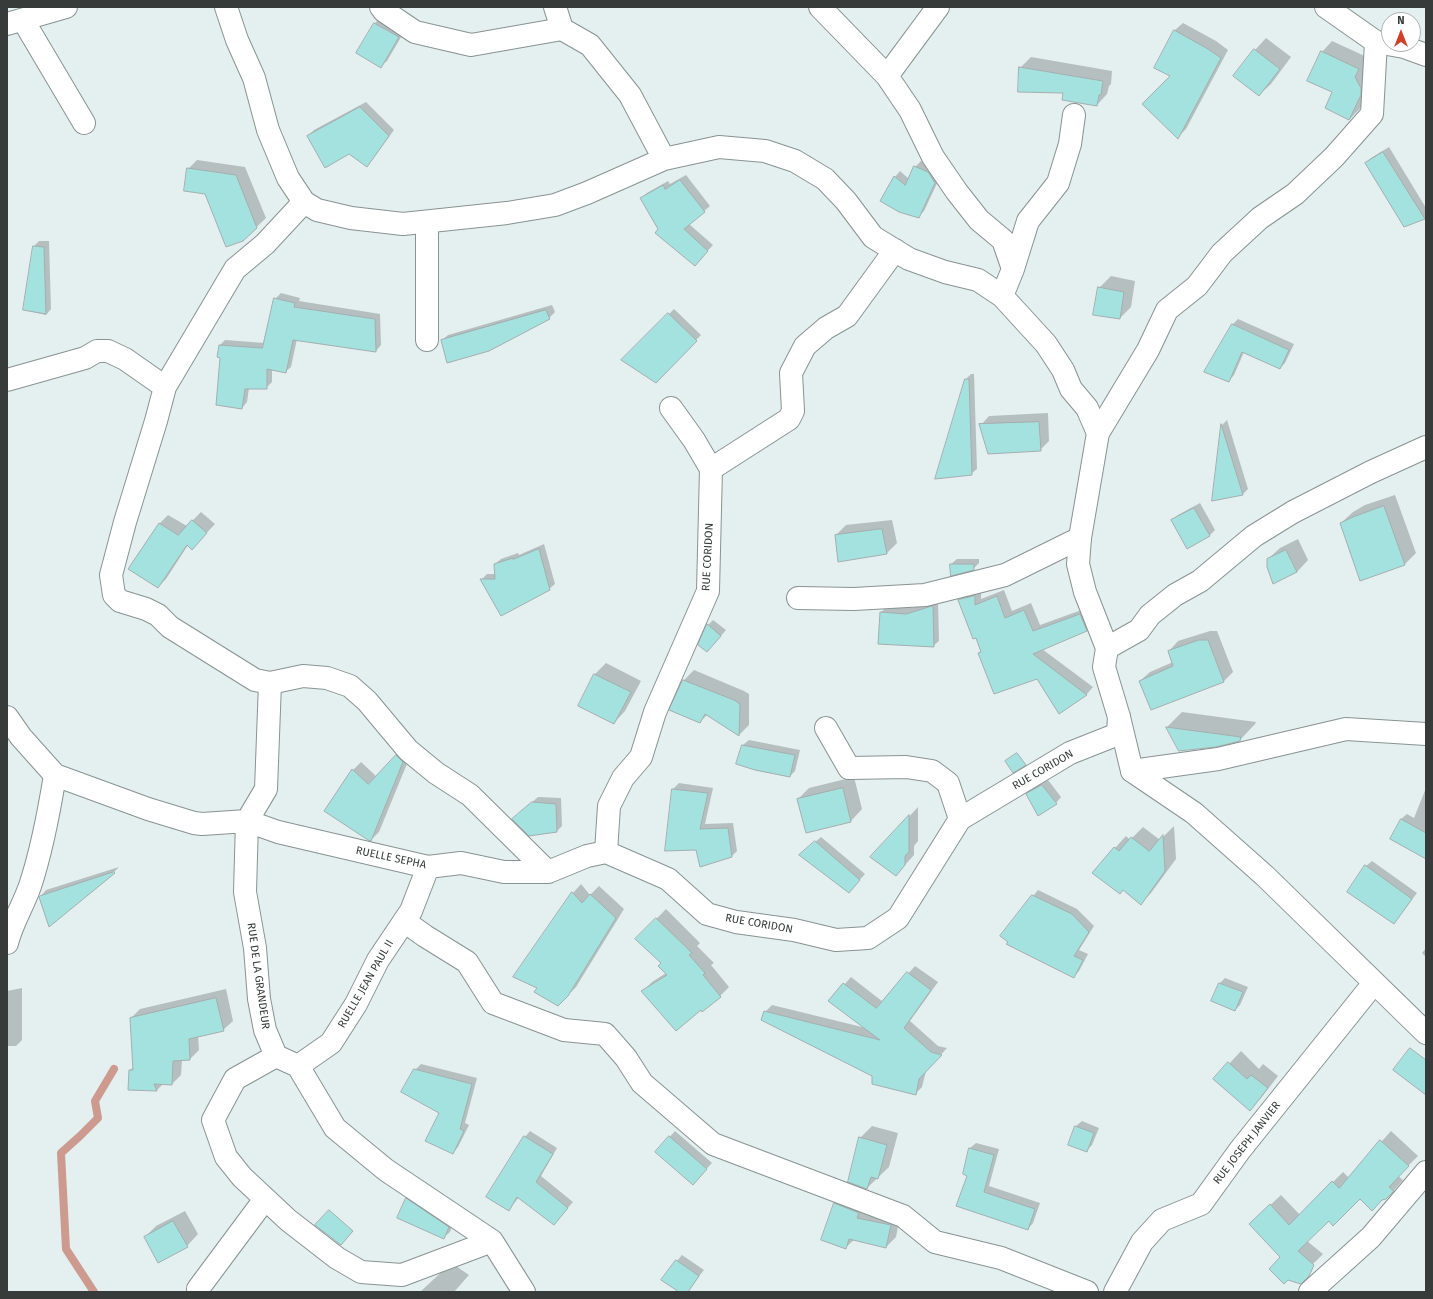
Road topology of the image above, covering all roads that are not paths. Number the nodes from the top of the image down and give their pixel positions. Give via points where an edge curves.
1 (66, 7) edge
2 (226, 7) edge
3 (381, 7) edge
4 (556, 7) edge
5 (820, 7) edge
6 (938, 7) edge
7 (1326, 7) edge
8 (15, 22) edge
9 (562, 30) junction
10 (1376, 42) junction
11 (1426, 55) edge
12 (887, 76) junction
13 (1074, 115) dead end
14 (84, 123) dead end
15 (664, 159) junction
16 (304, 202) junction
17 (427, 222) junction
18 (895, 250) junction
19 (1013, 269) junction
20 (1002, 296) junction
21 (427, 340) dead end
22 (7, 380) edge
23 (165, 387) junction
24 (671, 408) dead end
25 (1098, 432) junction
26 (1426, 447) edge
27 (710, 469) junction
28 (1080, 538) junction
29 (798, 598) dead end
30 (1107, 648) junction
31 (270, 683) junction
32 (7, 717) edge
33 (1119, 717) junction
34 (826, 728) dead end
35 (1426, 734) edge
36 (1132, 771) junction
37 (55, 775) junction
38 (960, 819) junction
39 (247, 821) junction
40 (606, 852) junction
41 (428, 867) junction
42 (548, 872) junction
43 (404, 921) junction
44 (7, 943) edge
45 (1374, 982) junction
46 (1426, 1033) edge
47 (276, 1056) junction
48 (298, 1066) junction
49 (1426, 1172) edge
50 (265, 1199) junction
51 (492, 1241) junction
52 (198, 1289) dead end
53 (524, 1292) edge
54 (1087, 1292) edge
55 (1115, 1292) edge
56 (1310, 1292) edge

1 - 8 street
2 - 16 street via 254,78 268,130 288,178
3 - 9 street via 415,32 471,45
4 - 9 street
5 - 12 street
6 - 12 street
7 - 10 street
8 - 14 street
9 - 15 street via 590,45 625,88
10 - 11 street via 1404,47
10 - 25 street via 1372,114 1334,157 1295,194 1255,223 1222,253 1197,286 1167,310 1148,350
12 - 19 street via 910,110 933,157 957,192 979,220 1003,240
13 - 19 street via 1070,144 1058,184 1028,221
15 - 17 street via 555,205
15 - 18 street via 719,147 765,151 795,161 825,179 846,201 873,237
16 - 17 street via 317,210 351,218 402,224
16 - 23 street via 265,244 235,269
17 - 21 street
18 - 20 street via 945,272 978,280
18 - 27 street via 847,316 826,328 805,346 791,373 794,411 789,419
19 - 20 street
20 - 25 street via 1046,344 1063,370 1071,390 1087,408
22 - 23 street via 85,358 97,351 108,351 125,359
23 - 31 street via 111,575 114,595 120,601 158,615 170,626 255,680
24 - 27 street, RUE CORIDON via 694,440
25 - 28 street
26 - 30 street via 1293,512 1254,536 1200,581 1175,595 1150,615 1139,630
27 - 40 street, RUE CORIDON via 708,591 655,712 641,757 623,778 609,806
28 - 29 street via 1005,575 925,595
28 - 30 street via 1078,564 1085,592
30 - 33 street via 1104,667
31 - 39 street via 266,788
31 - 42 street via 304,676 327,678 350,686 367,701 408,750 436,773 470,795
32 - 37 street via 21,738
33 - 36 street
33 - 38 street, RUE CORIDON via 1118,734 1070,754
34 - 38 street via 849,768 906,767 932,771 948,783
35 - 36 street via 1346,729 1218,759
36 - 45 street via 1194,813 1265,876
37 - 39 street via 194,823
37 - 44 street via 48,824 30,887
38 - 40 street, RUE CORIDON via 898,918 868,938 836,940 794,930 736,922 707,914 668,879
39 - 41 street, RUELLE SEPHA via 278,832
39 - 47 street, RUE DE LA GRANDEUR via 245,892 265,1030
40 - 42 street, RUELLE SEPHA via 587,856
41 - 42 street, RUELLE SEPHA via 461,863 504,872
41 - 43 street, RUELLE JEAN PAUL II via 411,911
43 - 48 street, RUELLE JEAN PAUL II via 378,960 356,1004 331,1043
43 - 54 street via 467,962 494,1003 564,1030 605,1034 626,1058 642,1083 713,1144 904,1216 935,1242 1001,1258
45 - 46 street
45 - 55 street, RUE JOSEPH JANVIER via 1200,1204 1162,1220 1142,1242
47 - 48 street
47 - 50 street via 235,1079 213,1120 226,1156
48 - 51 street via 335,1128 386,1170
49 - 56 street via 1371,1237
50 - 51 street via 337,1258 362,1272 402,1275
50 - 52 street
51 - 53 street

